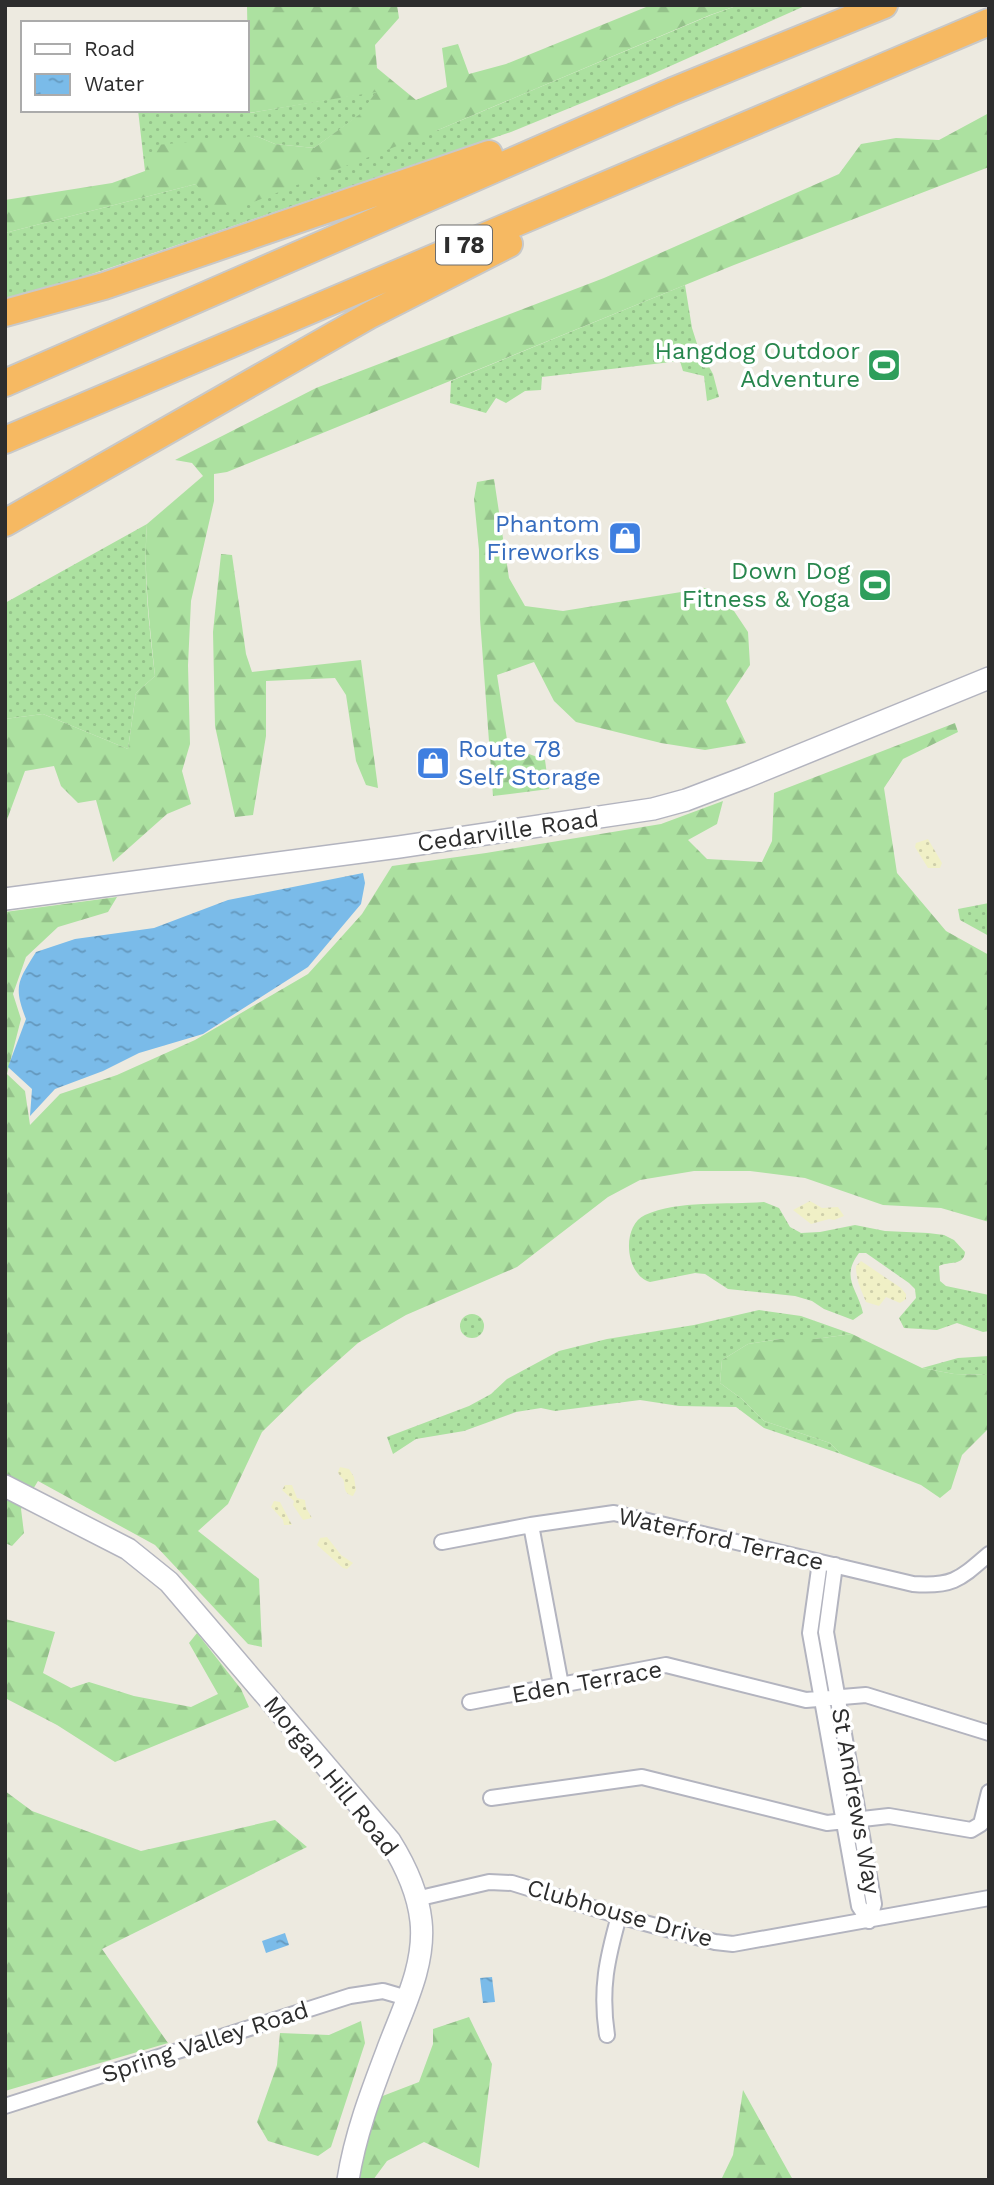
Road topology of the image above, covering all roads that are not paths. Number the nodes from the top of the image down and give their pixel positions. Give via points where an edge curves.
1 (884, 5) edge
2 (861, 12) edge
3 (989, 22) edge
4 (923, 50) junction
5 (673, 91) junction
6 (5, 313) edge
7 (5, 383) edge
8 (5, 440) edge
9 (5, 523) edge
10 (989, 677) edge
11 (5, 899) edge
12 (5, 1486) edge
13 (531, 1525) junction
14 (442, 1542) dead end
15 (989, 1554) edge
16 (820, 1562) junction
17 (835, 1565) junction
18 (561, 1685) junction
19 (838, 1697) junction
20 (823, 1699) junction
21 (470, 1702) dead end
22 (989, 1732) edge
23 (989, 1792) edge
24 (491, 1798) dead end
25 (860, 1818) junction
26 (845, 1822) junction
27 (989, 1898) edge
28 (416, 1899) junction
29 (619, 1916) junction
30 (869, 1922) junction
31 (407, 1998) junction
32 (607, 2035) dead end
33 (5, 2106) edge
34 (348, 2180) edge

1 - 2 highway, I 78
2 - 5 highway, I 78
3 - 4 highway, I 78
4 - 8 highway, I 78
4 - 9 highway via 368,316
5 - 6 highway via 104,286
5 - 7 highway, I 78
10 - 11 main road, Cedarville Road via 744,778 653,809
12 - 28 main road, Morgan Hill Road via 128,1549 177,1589 390,1842
13 - 14 street, Waterford Terrace
13 - 16 street, Waterford Terrace via 614,1513
13 - 18 street
15 - 17 street, Waterford Terrace via 960,1578 943,1585 913,1584
16 - 17 street, Waterford Terrace
16 - 20 street, St Andrews Way via 810,1624
17 - 19 street, St Andrews Way via 826,1632
18 - 20 street, Eden Terrace via 666,1665 806,1700
18 - 21 street, Eden Terrace
19 - 20 street, Eden Terrace
19 - 22 street, Eden Terrace via 866,1695
19 - 25 street, St Andrews Way
20 - 26 street, St Andrews Way
23 - 25 street via 981,1824 971,1830 889,1816
24 - 26 street via 642,1777 827,1823
25 - 26 street
25 - 30 street, St Andrews Way via 874,1904
26 - 30 street, St Andrews Way via 859,1906
27 - 30 street, Clubhouse Drive
28 - 29 street, Clubhouse Drive via 500,1881
28 - 31 main road, Morgan Hill Road via 420,1952
29 - 30 street, Clubhouse Drive via 733,1944
29 - 32 street via 605,1966
31 - 33 street, Spring Valley Road via 383,1991 350,1996
31 - 34 main road, Morgan Hill Road via 368,2100

